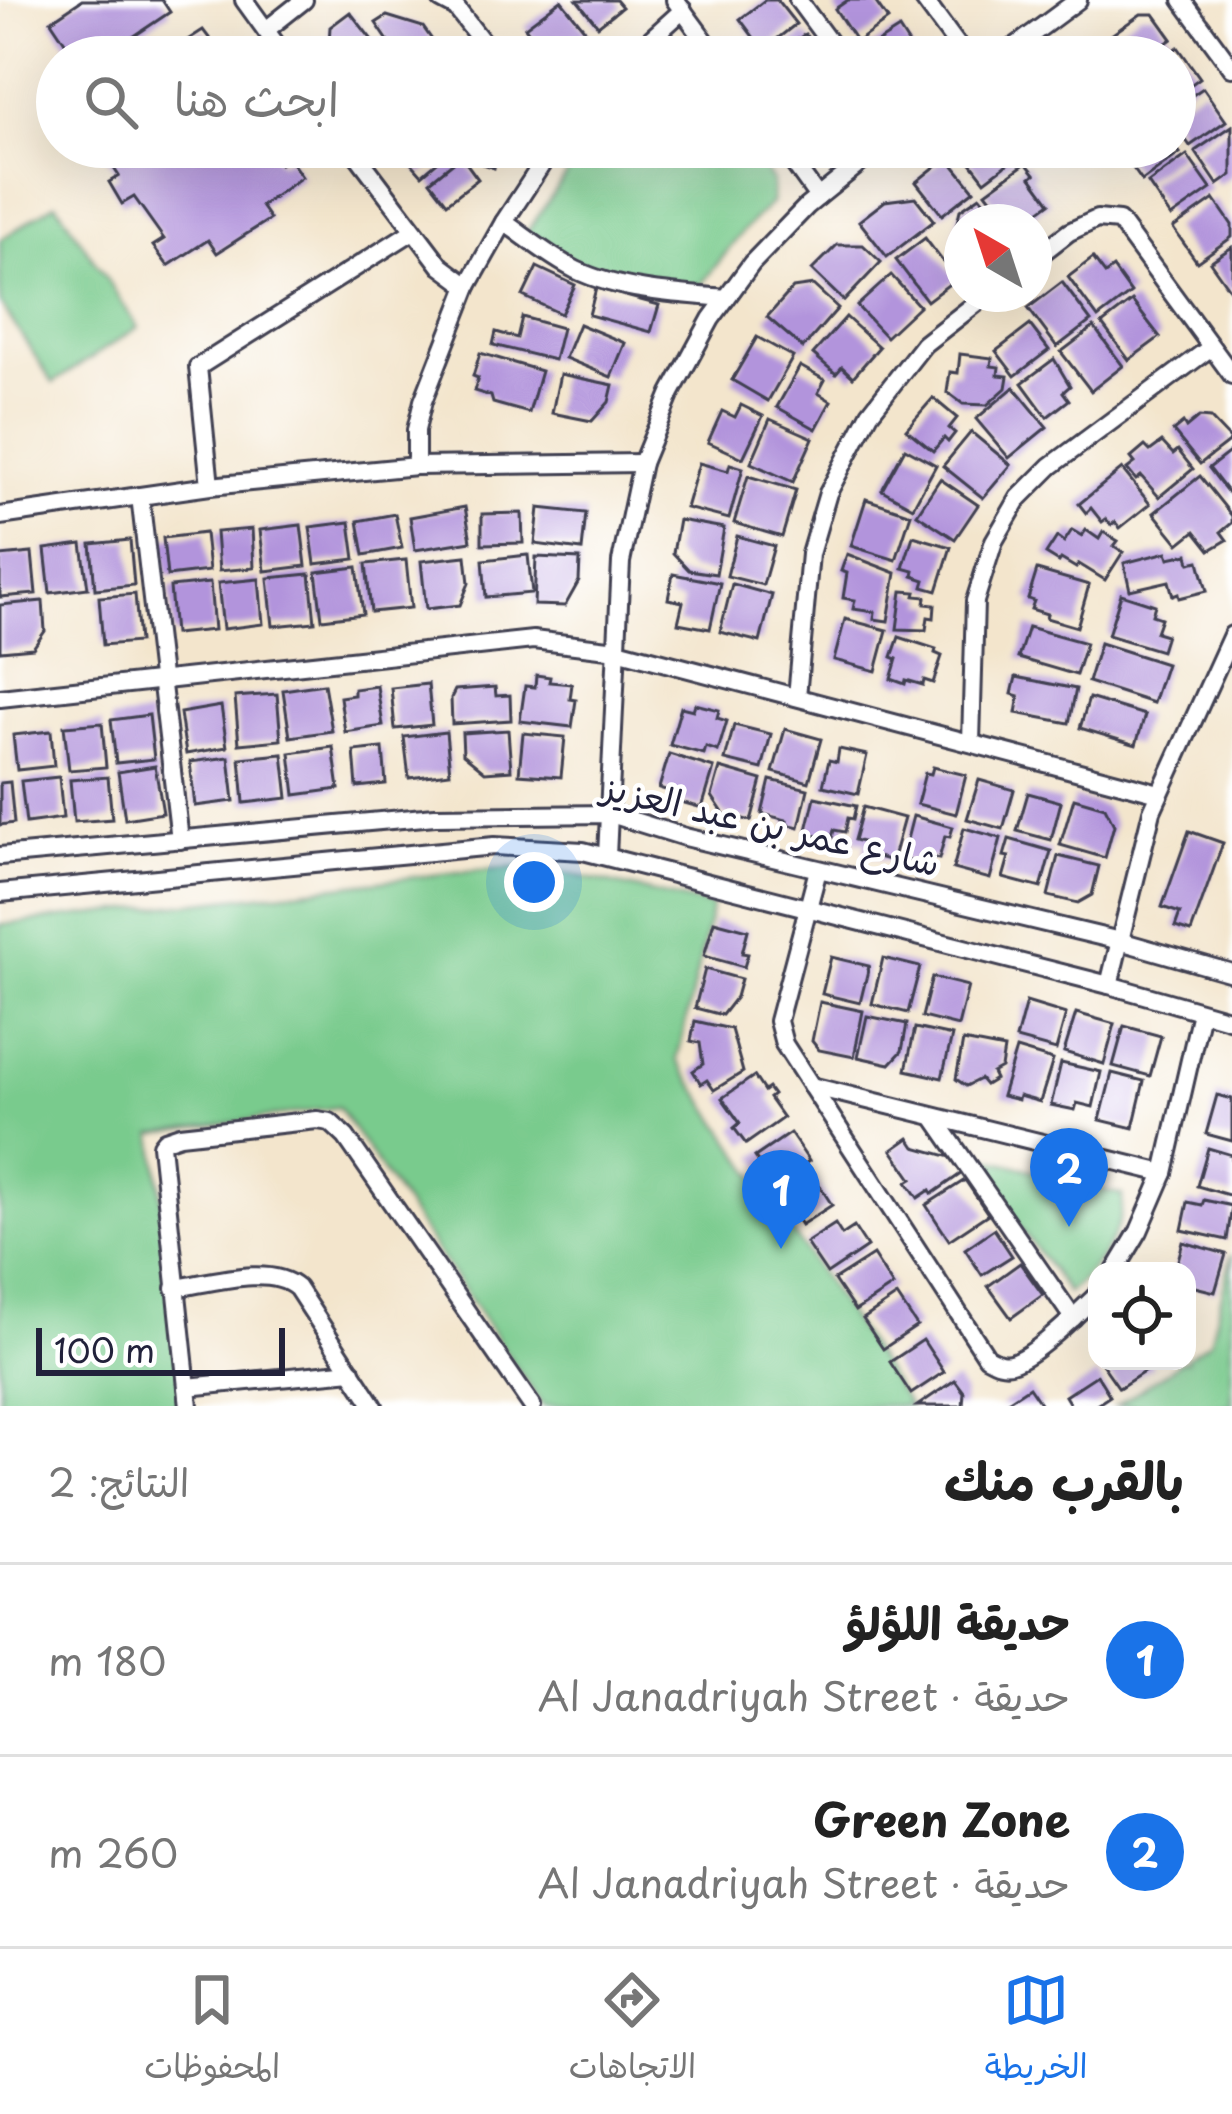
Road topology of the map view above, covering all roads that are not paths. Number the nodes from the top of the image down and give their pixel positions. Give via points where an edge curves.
1 (244, 0) edge
2 (304, 0) edge
3 (441, 0) edge
4 (798, 0) edge
5 (924, 0) edge
6 (1078, 0) edge
7 (1181, 0) edge
8 (679, 5) edge
9 (266, 30) junction
10 (270, 36) edge
11 (478, 36) edge
12 (650, 36) edge
13 (702, 36) edge
14 (825, 36) edge
15 (950, 36) edge
16 (1029, 36) edge
17 (1232, 68) edge
18 (366, 168) edge
19 (539, 168) edge
20 (797, 168) edge
21 (854, 168) edge
22 (818, 197) junction
23 (504, 222) junction
24 (413, 231) junction
25 (1052, 245) edge
26 (468, 286) junction
27 (726, 298) junction
28 (965, 312) edge
29 (1210, 348) junction
30 (1232, 375) edge
31 (642, 463) junction
32 (416, 466) junction
33 (210, 486) junction
34 (140, 496) junction
35 (0, 516) edge
36 (1232, 635) edge
37 (617, 650) junction
38 (161, 681) junction
39 (797, 697) junction
40 (0, 698) edge
41 (971, 742) junction
42 (1159, 793) junction
43 (611, 814) junction
44 (179, 839) junction
45 (0, 856) edge
46 (607, 856) junction
47 (818, 870) junction
48 (0, 893) edge
49 (807, 908) junction
50 (1120, 941) junction
51 (1232, 973) edge
52 (1108, 985) junction
53 (1201, 1012) junction
54 (1232, 1020) edge
55 (811, 1086) junction
56 (934, 1117) junction
57 (1164, 1173) junction
58 (1120, 1262) edge
59 (175, 1288) junction
60 (1088, 1303) edge
61 (1073, 1318) junction
62 (352, 1370) junction
63 (188, 1397) edge
64 (374, 1406) edge
65 (532, 1406) edge

1 - 9 street
2 - 9 street
3 - 11 street
4 - 14 street
5 - 15 street
6 - 16 street
7 - 17 street
8 - 12 street
8 - 13 street
9 - 10 street
18 - 24 street
19 - 23 street
20 - 22 street
21 - 22 street
22 - 27 street
23 - 26 street
23 - 27 street via 579,272
24 - 26 street
24 - 33 street via 198,367
25 - 29 street via 1097,219 1119,221
26 - 32 street via 422,400
27 - 31 street
28 - 39 street via 924,344 870,413 828,493 810,554
29 - 30 street
29 - 41 street via 1019,498 994,541 976,601
31 - 32 street
31 - 37 street via 621,562
32 - 33 street
33 - 34 street
34 - 35 street
34 - 38 street
36 - 42 street
37 - 38 street via 533,640
37 - 39 street
37 - 43 street
38 - 40 street
38 - 44 street
39 - 41 street
41 - 42 street
42 - 50 street
43 - 44 street, شارع عمر بن عبد العزيز via 435,816
43 - 46 street
43 - 47 street, شارع عمر بن عبد العزيز
44 - 45 street, شارع عمر بن عبد العزيز
46 - 48 street via 494,846
46 - 49 street
47 - 49 street
47 - 50 street, شارع عمر بن عبد العزيز
49 - 52 street
49 - 55 street via 778,1022
50 - 51 street, شارع عمر بن عبد العزيز
50 - 52 street
52 - 53 street
53 - 54 street
53 - 57 street
55 - 56 street
55 - 61 street via 987,1357 1014,1363
56 - 57 street
56 - 61 street
57 - 58 street
59 - 62 street via 288,1280
59 - 63 street
59 - 65 street via 165,1140 330,1122
60 - 61 street
62 - 63 street
62 - 64 street

